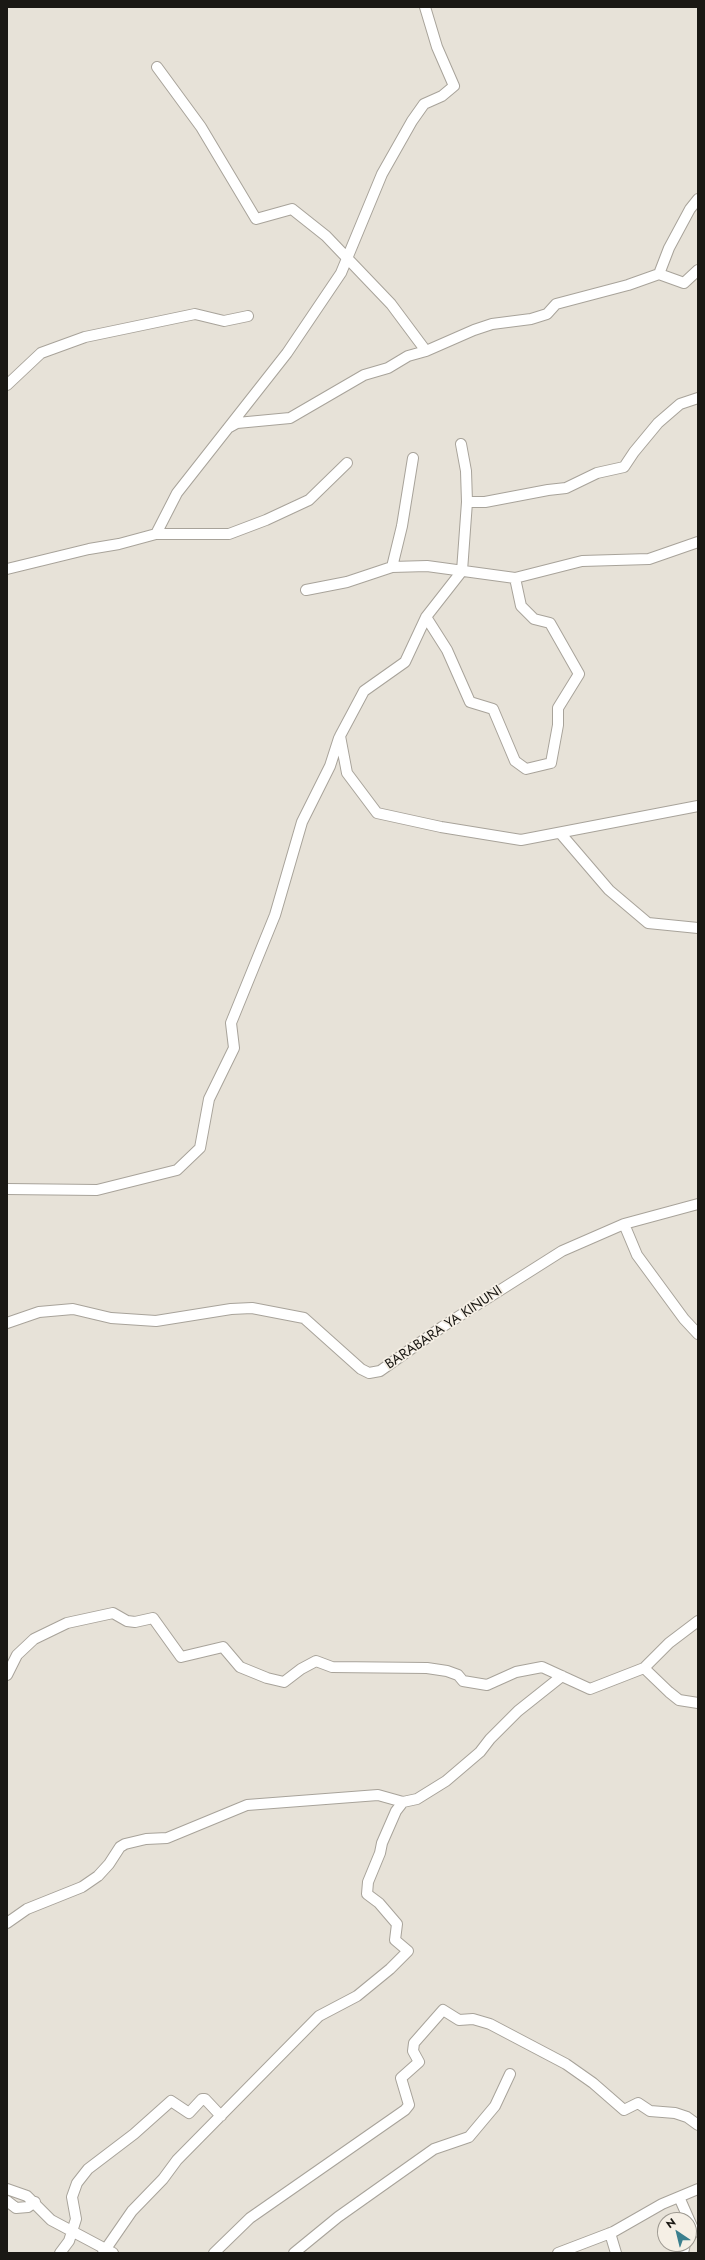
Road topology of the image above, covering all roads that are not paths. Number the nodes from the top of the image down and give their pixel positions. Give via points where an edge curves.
1 (425, 7) edge
2 (156, 67) dead end
3 (698, 199) edge
4 (347, 258) junction
5 (698, 270) edge
6 (659, 274) junction
7 (248, 316) dead end
8 (426, 351) junction
9 (7, 385) edge
10 (698, 398) edge
11 (226, 429) junction
12 (461, 444) dead end
13 (413, 458) dead end
14 (347, 463) dead end
15 (467, 502) junction
16 (156, 534) junction
17 (698, 542) edge
18 (392, 567) junction
19 (7, 568) edge
20 (462, 571) junction
21 (515, 578) junction
22 (306, 590) dead end
23 (426, 617) junction
24 (340, 736) junction
25 (698, 806) edge
26 (562, 834) junction
27 (698, 928) edge
28 (7, 1189) edge
29 (698, 1204) edge
30 (624, 1224) junction
31 (7, 1323) edge
32 (698, 1334) edge
33 (698, 1622) edge
34 (644, 1668) junction
35 (7, 1675) edge
36 (562, 1676) junction
37 (698, 1703) edge
38 (403, 1802) junction
39 (7, 1923) edge
40 (510, 2074) dead end
41 (221, 2116) junction
42 (698, 2125) edge
43 (7, 2189) edge
44 (698, 2189) edge
45 (679, 2197) junction
46 (7, 2201) edge
47 (35, 2202) junction
48 (686, 2212) edge
49 (73, 2231) junction
50 (610, 2233) junction
51 (63, 2251) edge
52 (108, 2251) edge
53 (214, 2253) edge
54 (294, 2253) edge
55 (558, 2253) edge
56 (616, 2253) edge

1 - 4 street via 437,47 454,86 442,96 424,104 412,121 382,174
2 - 4 street via 201,127 256,219 292,209 326,236
3 - 6 street via 669,248
4 - 8 street via 391,304
4 - 11 street via 341,273 287,353
5 - 6 street via 684,283
6 - 8 street via 556,304 547,314 532,320 492,324
7 - 9 street via 224,321 195,314 85,337 42,353
8 - 11 street via 408,356 388,368 364,375 290,418 237,423
10 - 15 street via 680,404 658,423 624,467 597,474 566,488 485,502
11 - 16 street via 177,493
12 - 15 street via 466,471
13 - 18 street via 402,526
14 - 16 street via 309,500 229,534
15 - 20 street
16 - 19 street
17 - 21 street via 649,559 582,561
18 - 20 street via 427,566
18 - 22 street via 347,582
20 - 21 street
20 - 23 street
21 - 23 street via 521,606 534,619 550,623 579,674 558,708 558,725 551,762 526,769 515,761 493,709 470,702 448,650
23 - 24 street via 405,662 364,691
24 - 26 street via 347,773 377,812 441,827 521,840
24 - 28 street via 330,766 302,822 275,915 231,1023 234,1048 209,1099 200,1148 177,1170 97,1190
25 - 26 street
26 - 27 street via 609,890 648,923
29 - 30 street, BARABARA YA KINUNI
30 - 31 street, BARABARA YA KINUNI via 562,1251 442,1327 380,1371 369,1373 361,1369 304,1318 252,1308 156,1321 111,1318 73,1309 39,1312
30 - 32 street via 637,1255
33 - 34 street via 668,1643
34 - 36 street via 590,1689
34 - 37 street via 679,1700
35 - 36 street via 17,1656 34,1639 67,1623 113,1613 127,1621 153,1618 181,1657 224,1647 240,1667 284,1682 316,1661 332,1667 427,1668 458,1675 464,1681 487,1685 516,1672 542,1667
36 - 38 street via 518,1711 480,1752 446,1781 417,1799
38 - 39 street via 378,1795 247,1805 167,1838 146,1838 125,1844 98,1876 82,1887 27,1909
38 - 41 street via 382,1843 368,1882 367,1894 379,1903 397,1924 395,1940 408,1951 357,1996 319,2016
40 - 54 street via 496,2106 469,2137 434,2149
41 - 49 street via 205,2099 189,2113 173,2101 169,2102 134,2134 88,2169 77,2183 72,2197 76,2219
41 - 52 street via 177,2160 132,2211
42 - 53 street via 687,2117 650,2112 638,2103 624,2110 566,2064 490,2024 472,2019 459,2020 443,2010 414,2043 412,2051 419,2062 401,2078 409,2105 405,2110 250,2218
43 - 47 street via 27,2196
44 - 45 street
45 - 48 street
45 - 50 street
46 - 47 street via 16,2208 28,2207
47 - 49 street via 51,2220
49 - 51 street
49 - 52 street
50 - 55 street
50 - 56 street

